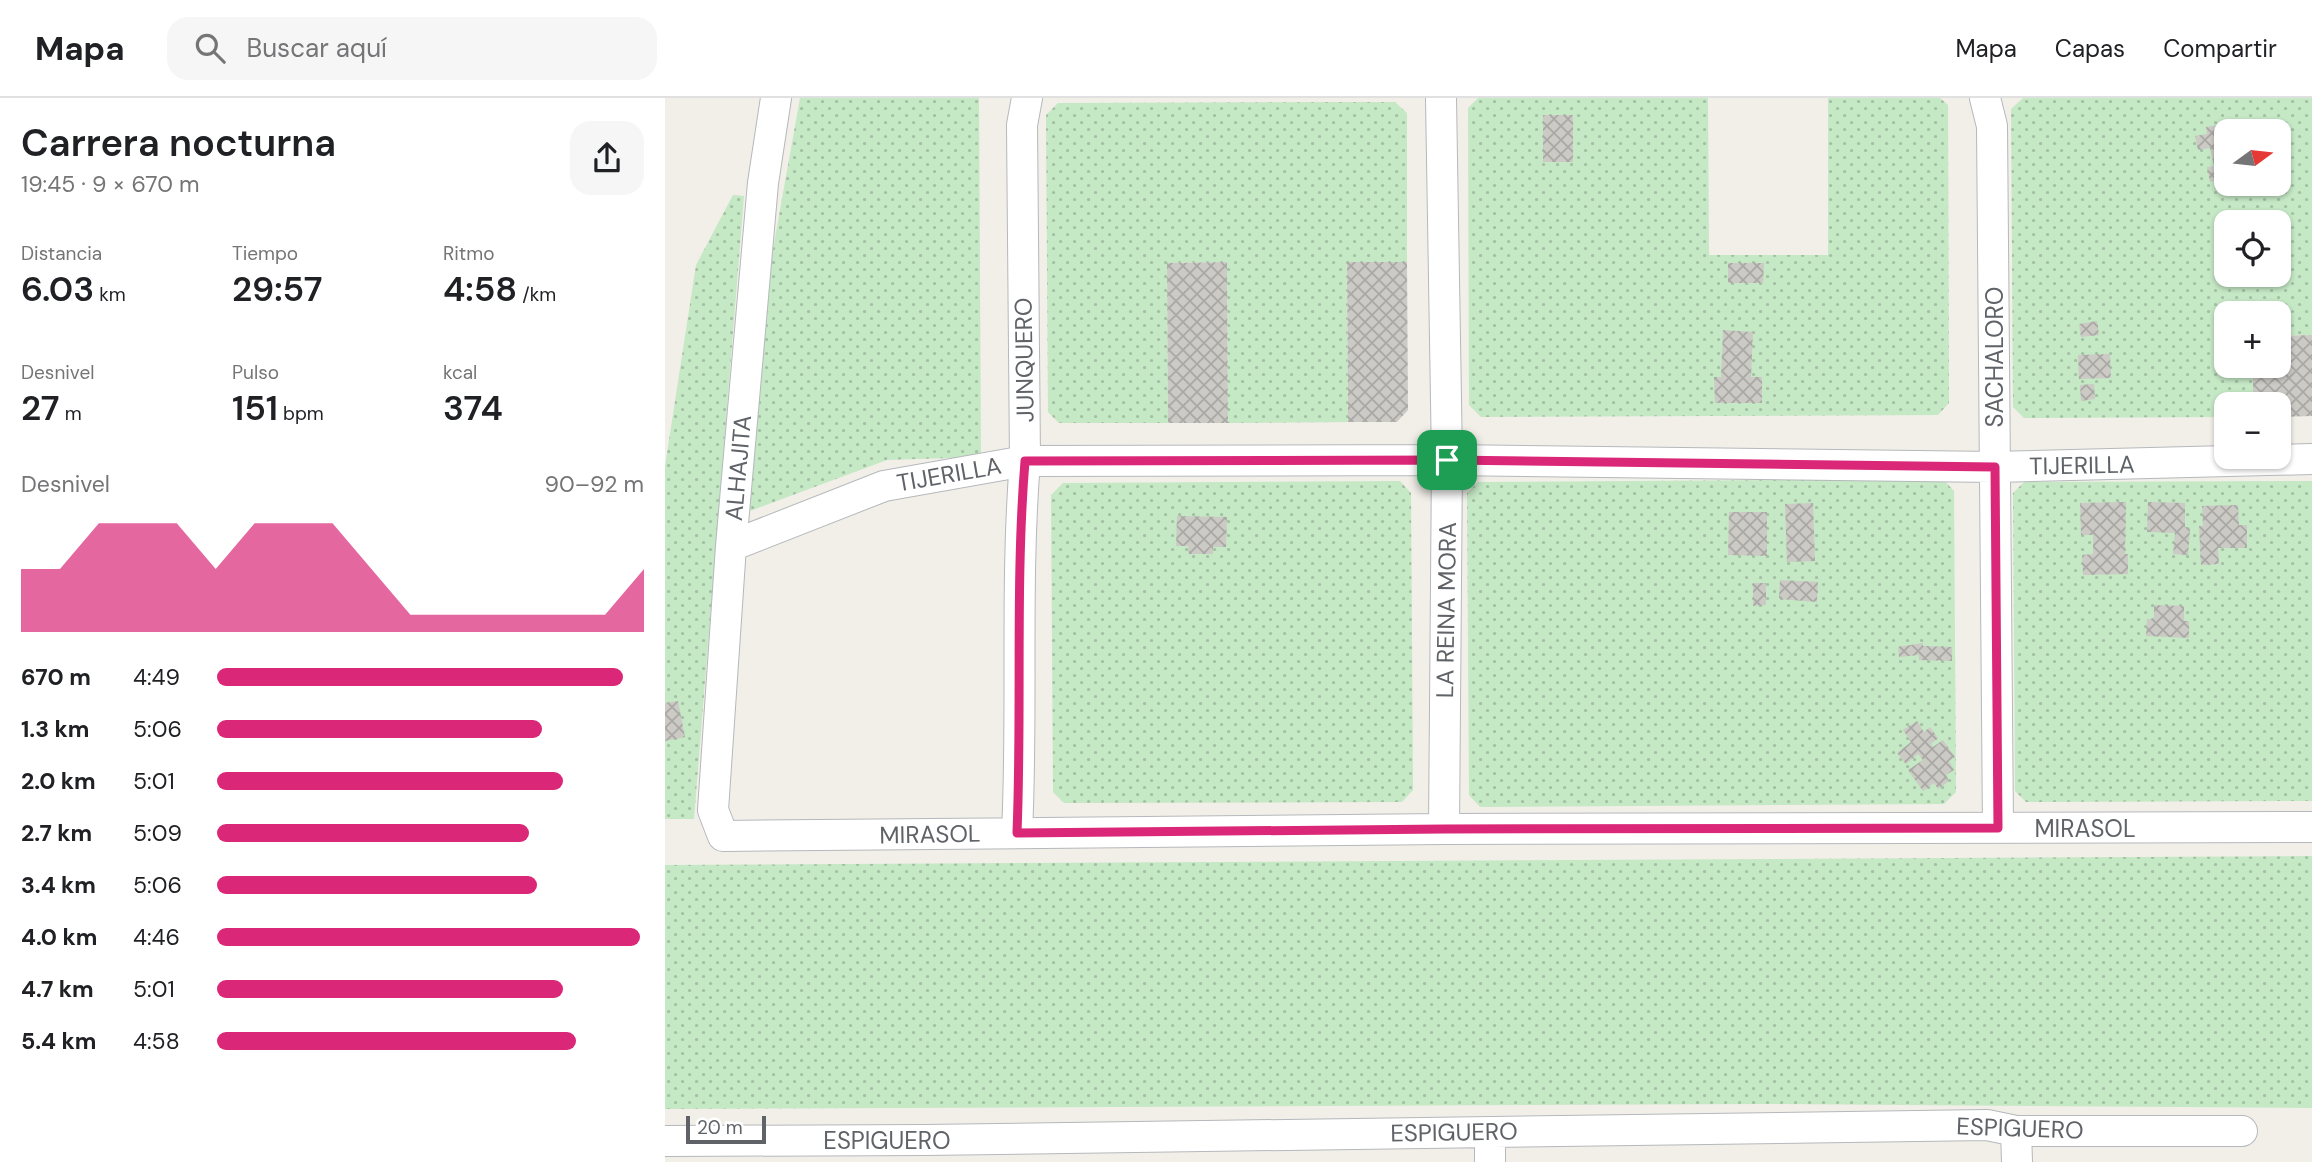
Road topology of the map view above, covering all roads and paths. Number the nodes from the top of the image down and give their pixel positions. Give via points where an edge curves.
1 (776, 98) edge
2 (1027, 98) edge
3 (1441, 98) edge
4 (1986, 98) edge
5 (2312, 459) edge
6 (1447, 460) junction
7 (1025, 461) junction
8 (1995, 467) junction
9 (731, 546) junction
10 (2312, 827) edge
11 (1998, 828) junction
12 (1444, 829) junction
13 (1017, 833) junction
14 (723, 836) joint
15 (2016, 1131) junction
16 (2242, 1131) dead end
17 (1490, 1132) junction
18 (665, 1141) edge
19 (925, 1151) edge
20 (1490, 1162) edge
21 (2017, 1162) edge

1 - 9 street, ALHAJITA via 763,183
2 - 7 street, JUNQUERO via 1022,125
3 - 6 street, LA REINA MORA
4 - 8 street, SACHALORO via 1992,126
5 - 8 street, TIJERILLA
6 - 7 street, TIJERILLA
6 - 8 street, TIJERILLA
6 - 12 street, LA REINA MORA
7 - 9 street, TIJERILLA via 884,486
7 - 13 street, JUNQUERO
8 - 11 street, SACHALORO
9 - 14 street, ALHAJITA via 713,810
10 - 11 street, MIRASOL
11 - 12 street, MIRASOL
12 - 13 street, MIRASOL
13 - 14 street, MIRASOL
15 - 16 street, ESPIGUERO
15 - 17 street, ESPIGUERO via 1987,1125
15 - 21 street
17 - 19 street, ESPIGUERO
17 - 20 street
18 - 19 street, ESPIGUERO

